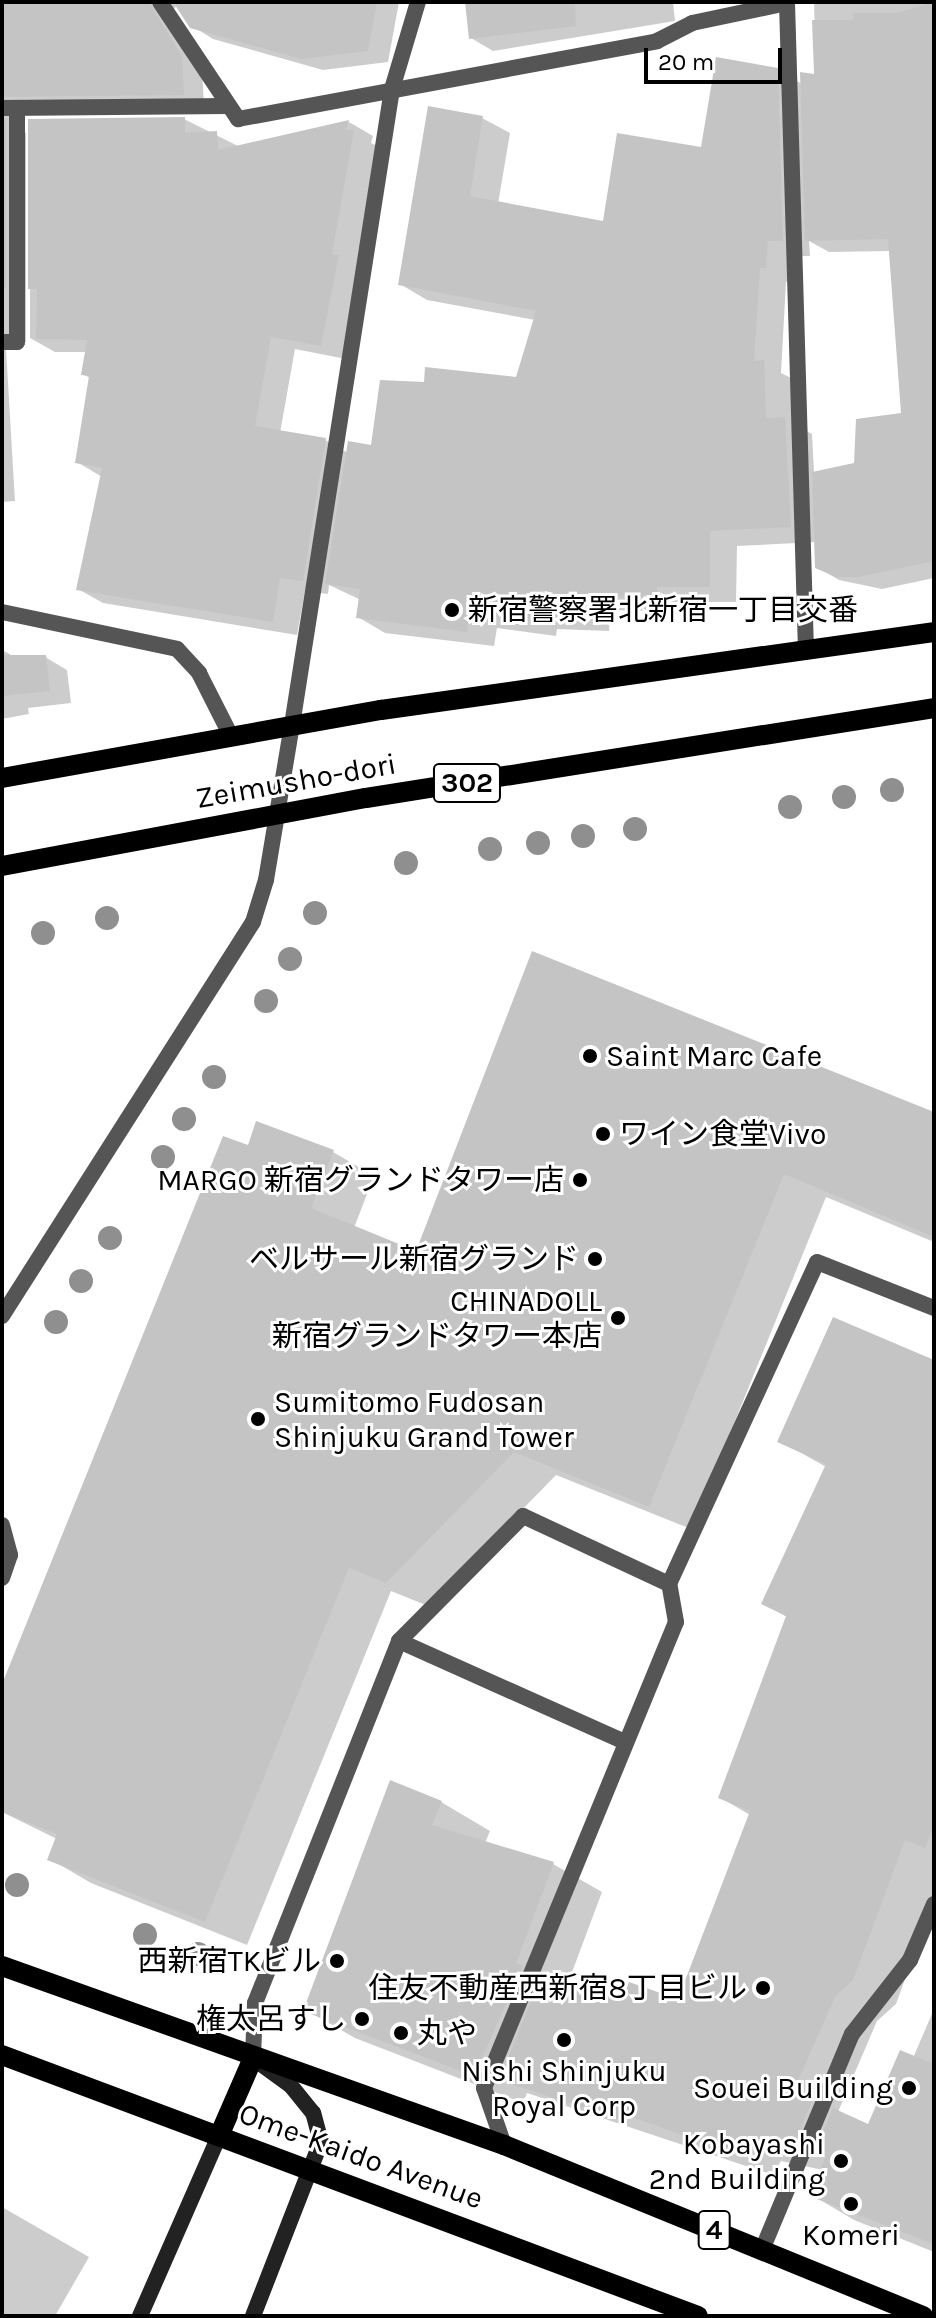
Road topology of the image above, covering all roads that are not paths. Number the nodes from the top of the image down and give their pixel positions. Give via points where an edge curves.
1 (160, 2) edge
2 (418, 2) edge
3 (791, 3) edge
4 (392, 89) junction
5 (228, 106) junction
6 (9, 108) edge
7 (2, 342) edge
8 (2, 612) edge
9 (934, 632) edge
10 (806, 650) junction
11 (934, 708) edge
12 (292, 725) junction
13 (231, 736) junction
14 (2, 778) edge
15 (276, 814) junction
16 (2, 866) edge
17 (934, 1308) edge
18 (2, 1316) edge
19 (2, 1525) edge
20 (2, 1578) edge
21 (669, 1584) junction
22 (399, 1641) junction
23 (623, 1741) junction
24 (934, 1904) edge
25 (2, 1966) edge
26 (2, 2055) edge
27 (253, 2058) junction
28 (219, 2136) junction
29 (504, 2145) junction
30 (314, 2169) junction
31 (762, 2250) junction
32 (140, 2316) edge
33 (253, 2316) edge
34 (698, 2316) edge
35 (923, 2316) edge

1 - 5 street
2 - 4 street
3 - 4 street via 692,23 657,41
3 - 10 street
4 - 5 street via 238,119
4 - 12 street
5 - 6 street
6 - 7 street via 17,342
8 - 13 street via 177,649 199,673
9 - 10 main road, Zeimusho-dori
10 - 12 main road, Zeimusho-dori
11 - 15 main road, Zeimusho-dori / 302
12 - 13 main road, Zeimusho-dori
12 - 15 street
13 - 14 main road, Zeimusho-dori
15 - 16 main road, Zeimusho-dori / 302
15 - 18 street via 253,922
17 - 21 street via 817,1262
19 - 20 street via 10,1555
21 - 22 street via 523,1516
21 - 23 street via 676,1622
22 - 23 street
22 - 27 street via 255,2003
23 - 29 street via 484,2088
24 - 31 street via 910,1960 852,2034
25 - 27 main road, Ome-Kaido Avenue / 4
26 - 28 main road, Ome-Kaido Avenue
27 - 28 main road
27 - 29 main road, Ome-Kaido Avenue / 4
27 - 30 main road via 290,2085 313,2113 321,2142
28 - 30 main road, Ome-Kaido Avenue
28 - 32 main road
29 - 31 main road, Ome-Kaido Avenue / 4
30 - 33 main road
30 - 34 main road, Ome-Kaido Avenue
31 - 35 main road, Ome-Kaido Avenue / 4

